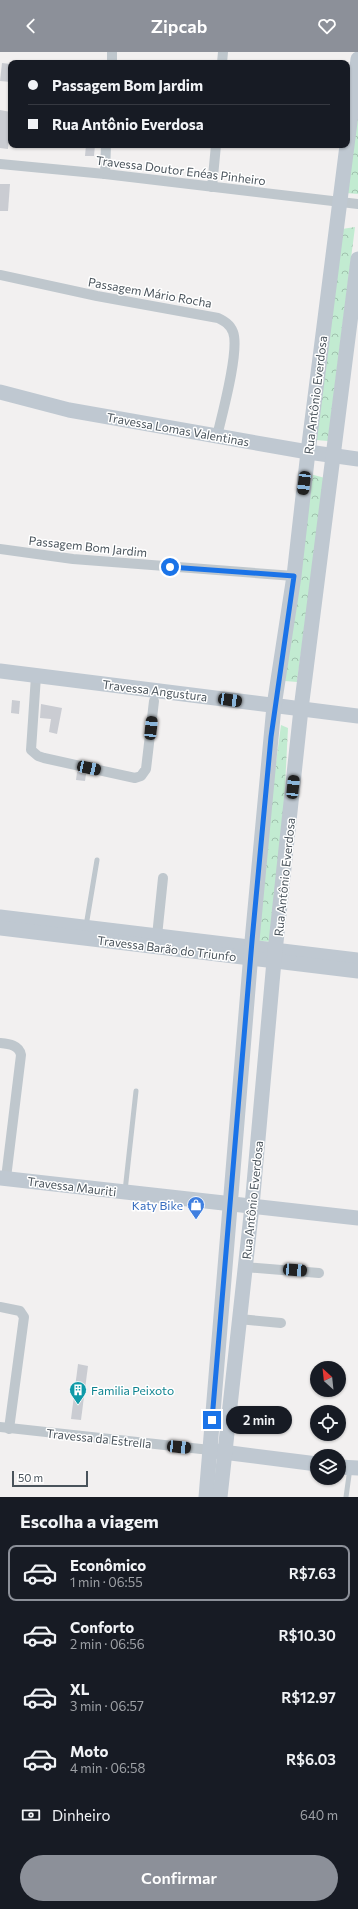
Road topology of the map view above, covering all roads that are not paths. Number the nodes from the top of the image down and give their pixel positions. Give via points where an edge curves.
1 (358, 59) edge
2 (350, 123) edge
3 (106, 148) edge
4 (216, 148) edge
5 (347, 148) edge
6 (0, 164) edge
7 (105, 174) junction
8 (212, 187) junction
9 (340, 202) junction
10 (358, 204) edge
11 (358, 259) edge
12 (0, 275) edge
13 (354, 311) edge
14 (0, 392) edge
15 (217, 436) junction
16 (308, 452) junction
17 (334, 456) junction
18 (358, 459) edge
19 (0, 549) edge
20 (294, 576) junction
21 (0, 671) edge
22 (36, 676) junction
23 (154, 695) junction
24 (274, 706) junction
25 (301, 709) junction
26 (358, 716) edge
27 (97, 860) dead end
28 (163, 878) dead end
29 (0, 917) edge
30 (28, 926) junction
31 (86, 927) junction
32 (0, 928) edge
33 (157, 936) junction
34 (251, 952) junction
35 (275, 956) junction
36 (358, 960) edge
37 (358, 971) edge
38 (0, 1043) edge
39 (136, 1091) dead end
40 (3, 1178) edge
41 (125, 1192) junction
42 (230, 1205) junction
43 (252, 1206) junction
44 (358, 1218) edge
45 (228, 1238) junction
46 (248, 1241) junction
47 (245, 1267) junction
48 (319, 1273) dead end
49 (0, 1307) edge
50 (239, 1319) junction
51 (281, 1323) dead end
52 (4, 1428) edge
53 (217, 1451) junction
54 (310, 1463) edge
55 (349, 1468) edge
56 (206, 1497) edge
57 (220, 1497) edge
58 (346, 1497) edge

1 - 2 street, Rua Antônio Everdosa
3 - 7 street
4 - 8 street
5 - 9 street, Rua Antônio Everdosa
6 - 7 street, Travessa Doutor Enéas Pinheiro
7 - 8 street, Travessa Doutor Enéas Pinheiro
8 - 9 street, Travessa Doutor Enéas Pinheiro
9 - 10 street, Travessa Doutor Enéas Pinheiro
9 - 16 street, Rua Antônio Everdosa
11 - 13 street, Rua Antônio Everdosa
12 - 15 street, Passagem Mário Rocha via 218,318 228,324 234,332 234,354
13 - 17 street, Rua Antônio Everdosa
14 - 15 street, Travessa Lomas Valentinas via 69,410
15 - 16 street, Travessa Lomas Valentinas
16 - 17 street, Travessa Lomas Valentinas
16 - 20 street, Rua Antônio Everdosa
17 - 18 street, Travessa Lomas Valentinas
17 - 25 street, Rua Antônio Everdosa
19 - 20 street, Passagem Bom Jardim via 73,559
20 - 24 street, Rua Antônio Everdosa
21 - 22 street, Travessa Angustura
22 - 23 street, Travessa Angustura
22 - 23 street via 32,750 38,756 52,760 134,778 141,776 146,769
23 - 24 street, Travessa Angustura
24 - 25 street, Travessa Angustura
24 - 34 street, Rua Antônio Everdosa
25 - 26 street, Travessa Angustura
25 - 35 street, Rua Antônio Everdosa
27 - 31 lane
28 - 33 street
29 - 30 street, Travessa Barão do Triunfo
30 - 31 street, Travessa Barão do Triunfo
30 - 32 street, Travessa Barão do Triunfo
30 - 34 street, Travessa Barão do Triunfo
31 - 33 street, Travessa Barão do Triunfo
33 - 34 street, Travessa Barão do Triunfo
34 - 35 street, Travessa Barão do Triunfo
34 - 42 street, Rua Antônio Everdosa
35 - 36 street, Travessa Barão do Triunfo
35 - 37 street, Travessa Barão do Triunfo
35 - 43 street, Rua Antônio Everdosa
38 - 40 street via 15,1046 21,1055
39 - 41 lane
40 - 41 street, Travessa Mauriti
41 - 42 street, Travessa Mauriti
42 - 43 street, Travessa Mauriti
42 - 45 street, Rua Antônio Everdosa
43 - 44 street, Travessa Mauriti
43 - 46 street, Rua Antônio Everdosa
45 - 46 street via 239,1233 245,1235
45 - 53 street, Rua Antônio Everdosa
46 - 47 street, Rua Antônio Everdosa
47 - 48 street
47 - 50 street, Rua Antônio Everdosa
49 - 52 street via 20,1311 24,1317
50 - 51 street
50 - 53 street, Rua Antônio Everdosa
52 - 53 street, Travessa da Estrella
53 - 54 street, Travessa da Estrella
53 - 56 street, Rua Antônio Everdosa
53 - 57 street, Rua Antônio Everdosa
55 - 58 lane

